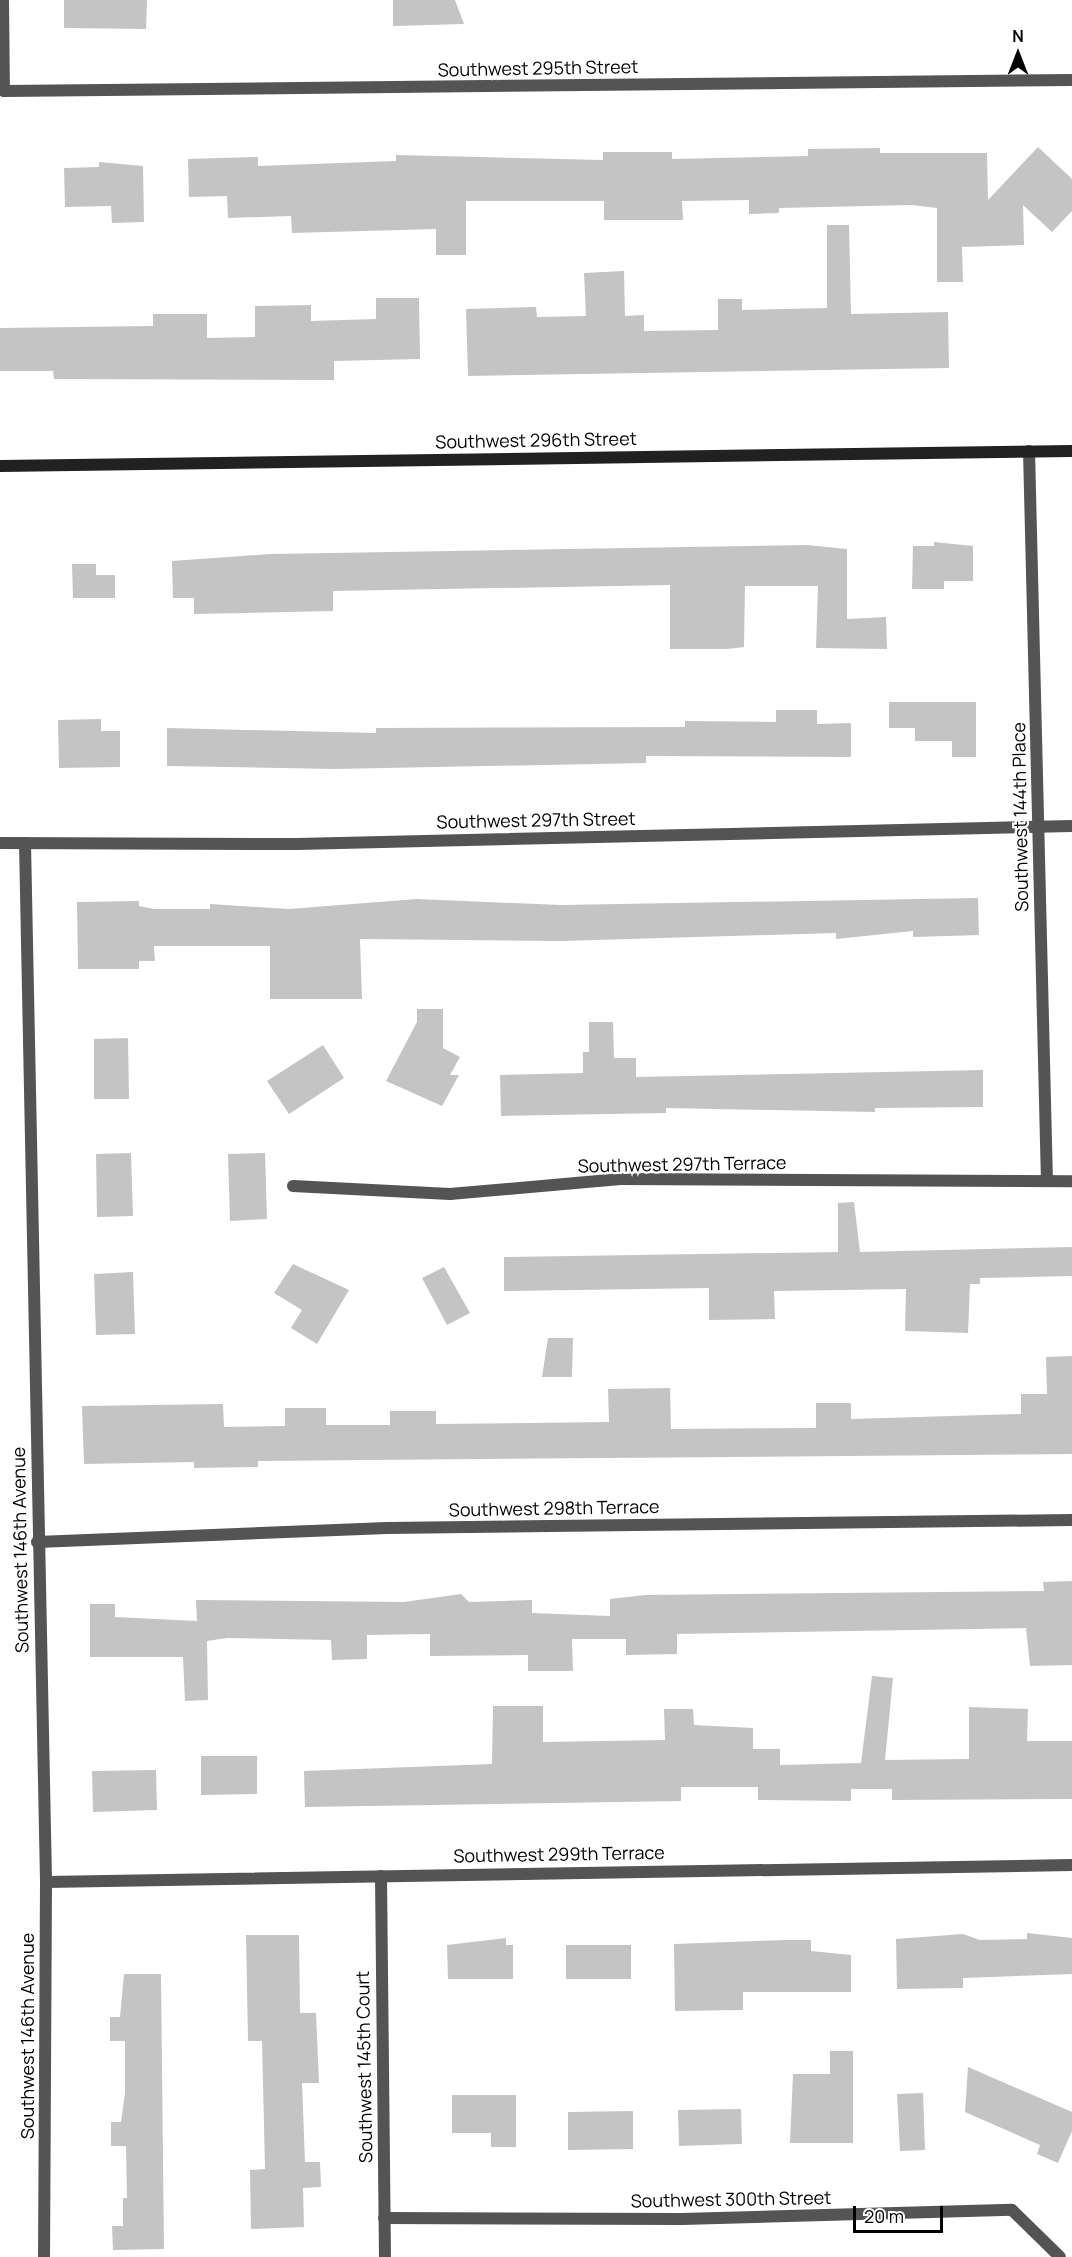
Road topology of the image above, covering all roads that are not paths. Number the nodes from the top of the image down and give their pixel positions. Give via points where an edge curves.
1 (3, 0) edge
2 (1072, 80) edge
3 (1029, 451) junction
4 (1072, 451) edge
5 (0, 465) edge
6 (1038, 826) junction
7 (1072, 826) edge
8 (0, 843) edge
9 (25, 843) junction
10 (1047, 1181) junction
11 (1072, 1181) edge
12 (293, 1186) dead end
13 (1072, 1520) edge
14 (37, 1542) junction
15 (1072, 1865) edge
16 (381, 1876) junction
17 (46, 1882) junction
18 (384, 2217) junction
19 (44, 2257) edge
20 (386, 2257) edge
21 (1060, 2257) edge

1 - 2 street, Southwest 295th Street via 4,91
3 - 4 street, Southwest 296th Street
3 - 5 street, Southwest 296th Street
3 - 6 street, Southwest 144th Place
6 - 7 street, Southwest 297th Street
6 - 9 street, Southwest 297th Street via 297,844
6 - 10 street, Southwest 144th Place
8 - 9 street, Southwest 297th Street
9 - 14 street, Southwest 146th Avenue
10 - 11 street, Southwest 297th Terrace
10 - 12 street, Southwest 297th Terrace via 620,1179 450,1194
13 - 14 street, Southwest 298th Terrace via 387,1528
14 - 17 street, Southwest 146th Avenue
15 - 16 street, Southwest 299th Terrace
16 - 17 street, Southwest 299th Terrace
16 - 18 street, Southwest 145th Court
17 - 19 street, Southwest 146th Avenue
18 - 20 street, Southwest 145th Court
18 - 21 street, Southwest 300th Street via 682,2219 1012,2210

